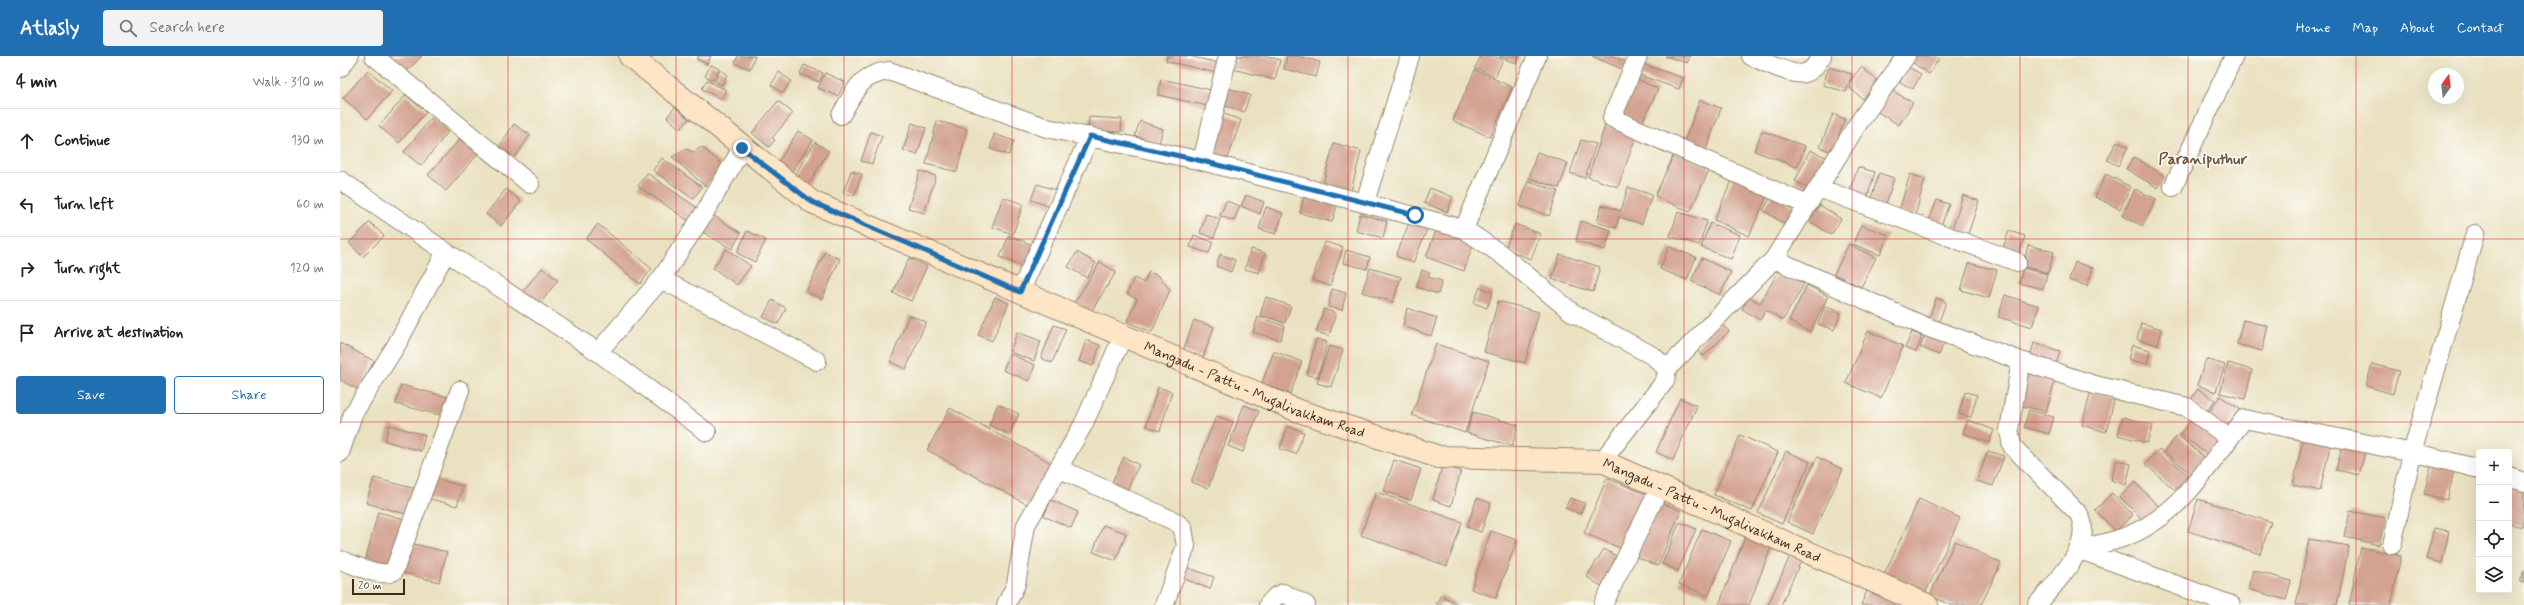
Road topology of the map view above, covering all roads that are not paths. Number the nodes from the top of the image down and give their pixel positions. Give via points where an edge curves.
1 (349, 56) edge
2 (374, 56) edge
3 (630, 56) edge
4 (1228, 56) edge
5 (1410, 56) edge
6 (1537, 56) edge
7 (1638, 56) edge
8 (1751, 56) edge
9 (1822, 56) edge
10 (1906, 56) edge
11 (2234, 56) edge
12 (886, 63) edge
13 (340, 68) edge
14 (841, 115) dead end
15 (1090, 136) junction
16 (742, 148) junction
17 (1202, 161) junction
18 (340, 180) edge
19 (530, 184) dead end
20 (2173, 187) dead end
21 (1819, 188) junction
22 (1365, 202) junction
23 (1807, 205) junction
24 (1464, 229) junction
25 (2475, 234) dead end
26 (446, 252) junction
27 (1774, 259) junction
28 (2017, 262) dead end
29 (661, 280) junction
30 (1020, 292) junction
31 (1123, 336) junction
32 (598, 352) junction
33 (818, 361) dead end
34 (2021, 362) junction
35 (1667, 369) junction
36 (460, 390) dead end
37 (707, 432) dead end
38 (2229, 438) junction
39 (340, 452) edge
40 (2412, 453) junction
41 (1602, 461) junction
42 (1058, 468) junction
43 (2476, 468) edge
44 (2512, 478) edge
45 (2524, 482) edge
46 (1660, 487) junction
47 (2392, 545) dead end
48 (2078, 550) junction
49 (340, 560) edge
50 (1006, 605) edge
51 (1164, 605) edge
52 (1268, 605) edge
53 (1306, 605) edge
54 (1603, 605) edge
55 (1927, 605) edge
56 (2037, 605) edge
57 (2231, 605) edge

1 - 13 street
2 - 19 street
3 - 16 street, Mangadu - Pattu - Mugalivakkam Road
4 - 17 street
5 - 22 street
6 - 24 street
7 - 23 street via 1612,118
8 - 9 street via 1791,73 1804,74 1813,68
10 - 21 street via 1857,125
11 - 20 street
12 - 14 street via 864,78
12 - 15 street via 1047,128
15 - 17 street
15 - 30 street
16 - 29 street
16 - 30 street, Mangadu - Pattu - Mugalivakkam Road via 812,202
17 - 22 street
18 - 26 street
21 - 23 street
21 - 28 street
22 - 24 street
23 - 27 street
24 - 35 street via 1502,255 1573,313 1653,356
25 - 40 street
26 - 32 street
26 - 39 street via 398,344 353,414
27 - 34 street via 1924,326
27 - 35 street
29 - 32 street
29 - 33 street
30 - 31 street, Mangadu - Pattu - Mugalivakkam Road
31 - 41 street, Mangadu - Pattu - Mugalivakkam Road via 1296,410 1439,457
31 - 42 street via 1083,425
32 - 37 street
34 - 38 street via 2095,385 2187,408
34 - 48 street via 2008,430 2012,446 2079,514 2083,522 2083,540
35 - 41 street via 1665,381
36 - 49 street via 394,571 390,574 380,573
38 - 40 street via 2244,419
38 - 48 street via 2193,489 2154,522 2122,538
40 - 43 street
40 - 47 street
41 - 46 street, Mangadu - Pattu - Mugalivakkam Road
42 - 50 street via 1026,525 1016,584
42 - 51 street via 1176,522 1183,528 1186,546
44 - 45 street
46 - 54 street
46 - 55 street, Mangadu - Pattu - Mugalivakkam Road
48 - 56 street
48 - 57 street
52 - 53 street via 1283,593

